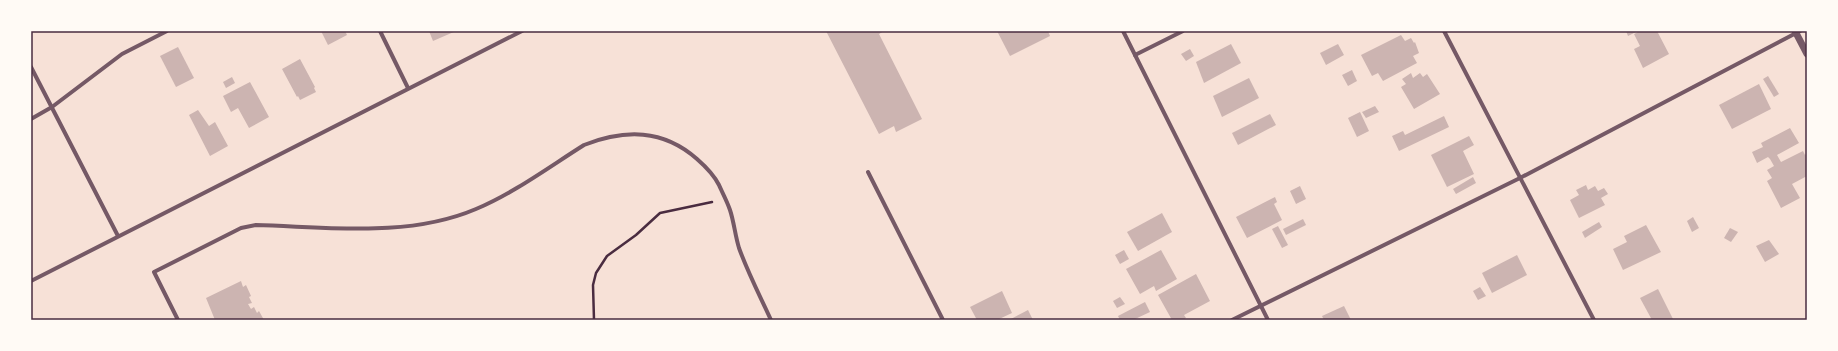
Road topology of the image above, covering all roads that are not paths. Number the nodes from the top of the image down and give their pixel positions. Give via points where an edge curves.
1 (167, 31) edge
2 (380, 31) edge
3 (522, 31) edge
4 (1123, 31) edge
5 (1183, 31) edge
6 (1444, 31) edge
7 (1797, 32) edge
8 (1807, 54) edge
9 (1135, 55) junction
10 (31, 67) edge
11 (408, 88) junction
12 (52, 107) junction
13 (31, 119) edge
14 (868, 172) dead end
15 (1520, 178) junction
16 (118, 236) junction
17 (31, 281) edge
18 (1261, 305) junction
19 (178, 320) edge
20 (772, 320) edge
21 (943, 320) edge
22 (1232, 320) edge
23 (1268, 320) edge
24 (1594, 320) edge

1 - 12 street via 122,54
2 - 11 street
3 - 11 street
4 - 9 street
5 - 9 street
6 - 15 street
7 - 8 street
7 - 15 street
9 - 18 street
10 - 12 street
11 - 16 street
12 - 13 street
12 - 16 street
14 - 21 street
15 - 18 street
15 - 24 street
16 - 17 street
18 - 22 street
18 - 23 street
19 - 20 street via 154,272 241,228 256,225 396,228 427,224 476,209 501,197 584,145 599,139 636,133 671,141 705,166 718,183 730,209 739,247

